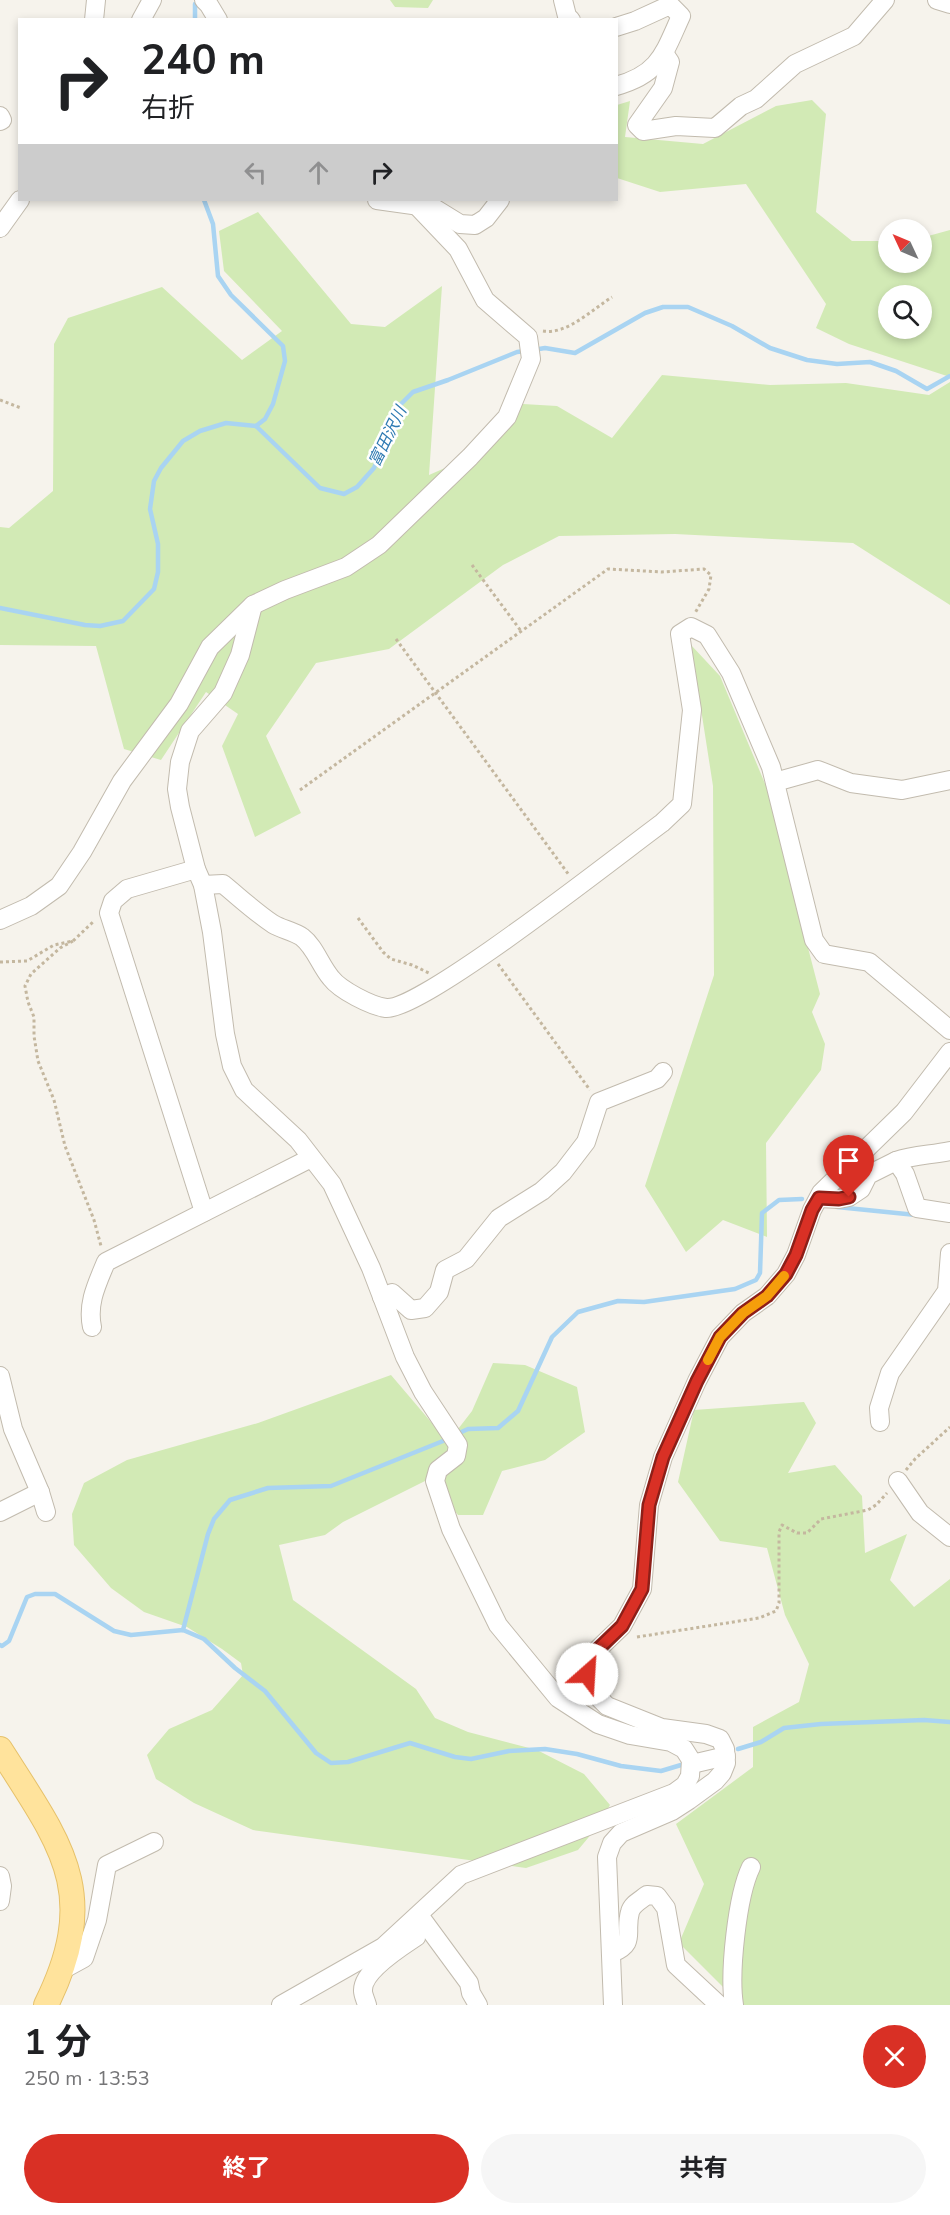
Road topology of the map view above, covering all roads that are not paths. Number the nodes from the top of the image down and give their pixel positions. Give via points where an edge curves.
1 (96, 0) edge
2 (152, 0) edge
3 (204, 0) edge
4 (563, 0) edge
5 (885, 0) edge
6 (937, 0) edge
7 (950, 4) edge
8 (94, 18) edge
9 (142, 18) edge
10 (217, 18) edge
11 (569, 18) edge
12 (618, 26) edge
13 (664, 53) junction
14 (618, 85) edge
15 (0, 116) edge
16 (0, 121) edge
17 (18, 200) edge
18 (19, 201) edge
19 (396, 201) edge
20 (499, 201) edge
21 (419, 208) junction
22 (0, 211) edge
23 (0, 228) edge
24 (253, 604) junction
25 (950, 780) edge
26 (775, 782) junction
27 (199, 877) junction
28 (0, 920) edge
29 (950, 1030) edge
30 (950, 1052) edge
31 (663, 1072) dead end
32 (950, 1151) edge
33 (311, 1158) junction
34 (896, 1161) junction
35 (819, 1198) junction
36 (204, 1212) junction
37 (950, 1213) edge
38 (950, 1253) edge
39 (382, 1297) junction
40 (92, 1326) dead end
41 (0, 1376) edge
42 (880, 1422) dead end
43 (898, 1481) road end
44 (40, 1492) junction
45 (0, 1512) edge
46 (46, 1512) dead end
47 (950, 1536) edge
48 (0, 1749) edge
49 (726, 1756) junction
50 (692, 1764) junction
51 (153, 1842) dead end
52 (751, 1867) dead end
53 (0, 1876) edge
54 (0, 1901) edge
55 (416, 1918) junction
56 (612, 1953) junction
57 (62, 1970) junction
58 (46, 2005) edge
59 (281, 2005) edge
60 (367, 2005) edge
61 (478, 2005) edge
62 (613, 2005) edge
63 (718, 2005) edge
64 (734, 2005) edge

1 - 8 street
2 - 9 street
3 - 10 street
4 - 11 street
5 - 13 street via 854,36 795,64 715,128 676,126 644,131 637,125 663,88 670,62
6 - 7 street
12 - 13 street via 670,5 681,16
13 - 14 street via 655,67 638,80
15 - 16 street
17 - 22 street
18 - 23 street
19 - 21 street
20 - 21 street via 475,225 460,224 434,208
21 - 24 street via 458,249 485,300 528,337 531,359 507,417 379,545 346,567
24 - 27 street via 240,655 223,693 190,730 180,762 177,789
24 - 28 street via 210,647 179,704 122,781 59,886 31,906
25 - 26 street via 902,790 851,783 818,770
26 - 27 street via 731,673 707,635 691,627 680,634 692,710 682,804 662,823 488,951 412,1001 388,1008 346,991 331,979 302,937 275,925 223,884
26 - 29 street via 814,940 824,954 869,962
27 - 33 street via 236,1077
27 - 36 street via 127,889 113,901 109,913
30 - 35 street via 904,1112
31 - 39 street via 657,1079 599,1102 586,1142 563,1172 542,1191 499,1218 466,1259 445,1270 439,1292 425,1308 411,1310 392,1293
32 - 34 street
33 - 36 street
33 - 39 street via 332,1184
34 - 35 street via 868,1174 861,1189 849,1197
34 - 37 street via 917,1208
35 - 49 street via 786,1274 720,1337 697,1381 663,1457 649,1505 642,1589 622,1626 593,1654 587,1674 593,1692 607,1706 662,1728 714,1736 723,1743
36 - 40 street via 106,1262 89,1312
38 - 42 street via 948,1291 890,1373 879,1408
39 - 50 street via 405,1357 453,1438 456,1456 438,1470 435,1480 451,1529 498,1625 558,1698 598,1724 630,1735 671,1742 688,1755
41 - 44 street via 13,1429
43 - 47 street via 920,1513
44 - 45 street
44 - 46 street
48 - 57 main road via 42,1814 69,1872 74,1903 72,1931
49 - 50 street
49 - 56 street via 722,1773 706,1788 672,1811 621,1833 612,1843 607,1857
50 - 55 street via 685,1785 674,1793 461,1875
51 - 57 street via 107,1864 97,1920 84,1958
52 - 64 street via 744,1882 734,1960
53 - 54 street
55 - 59 street via 383,1947
55 - 60 street via 416,1937 368,1976 363,1990
55 - 61 street via 468,1983
56 - 62 street
56 - 63 street via 627,1944 630,1911 635,1904 647,1895 657,1896 666,1908 676,1965
57 - 58 main road

